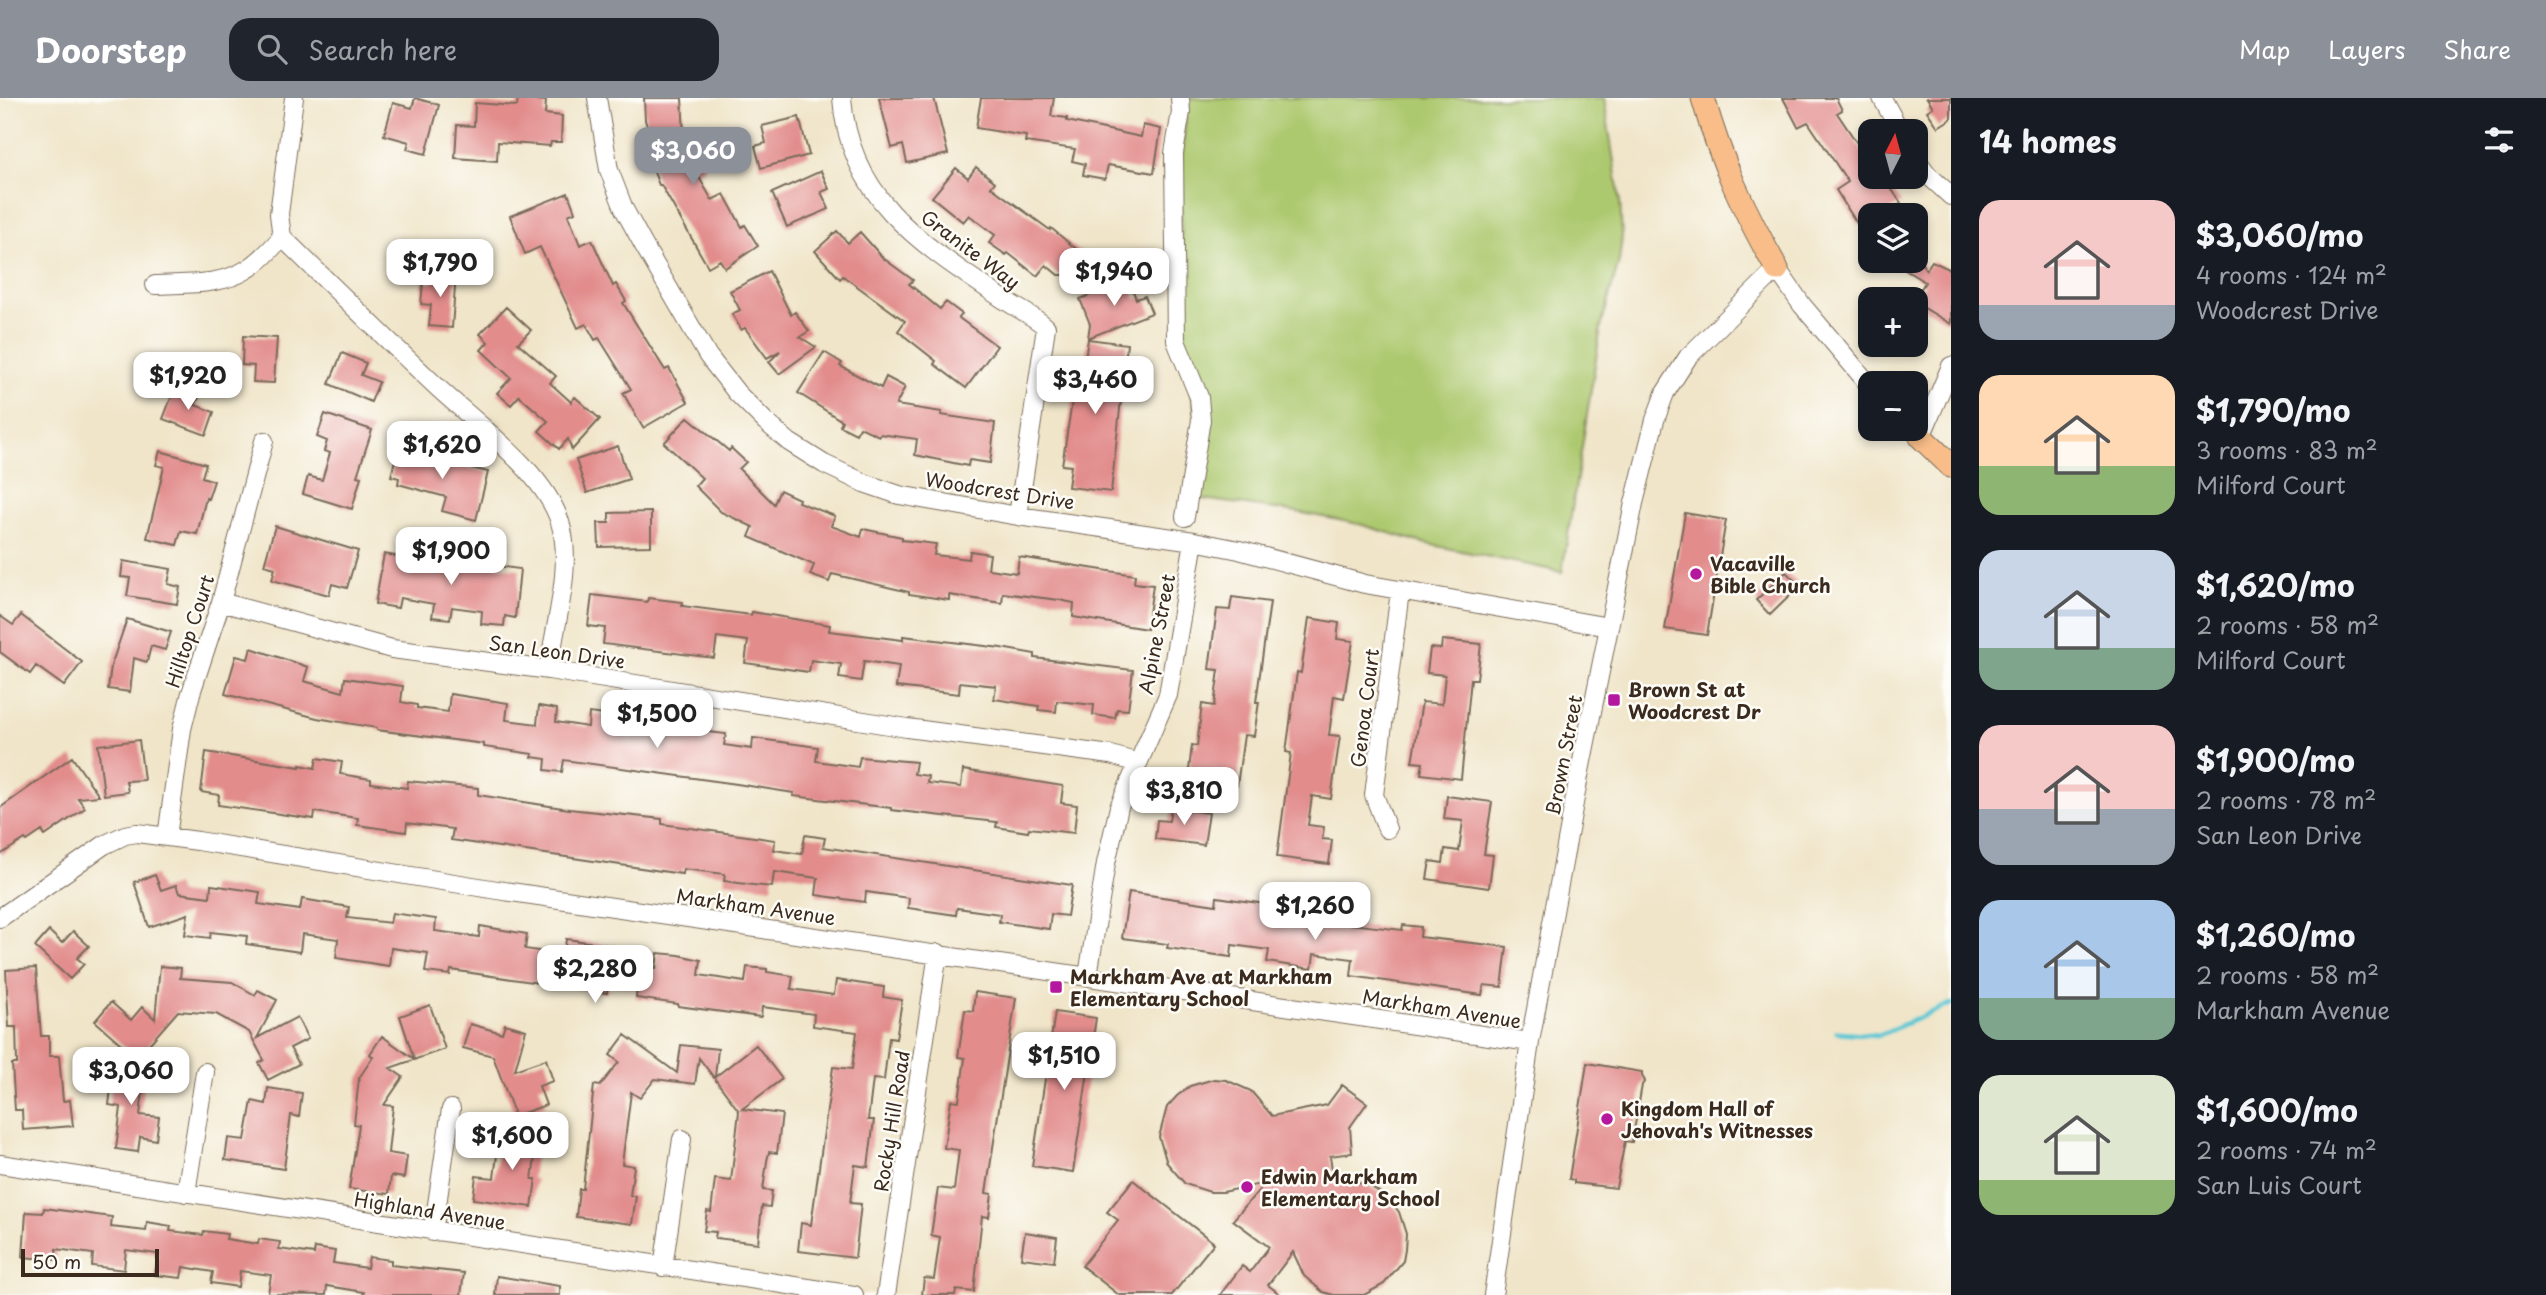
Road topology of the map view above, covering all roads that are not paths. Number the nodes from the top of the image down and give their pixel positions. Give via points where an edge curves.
1 (295, 98) edge
2 (597, 98) edge
3 (842, 98) edge
4 (1180, 98) edge
5 (1703, 98) edge
6 (1882, 98) edge
7 (1893, 119) edge
8 (1928, 175) edge
9 (1951, 196) edge
10 (282, 237) junction
11 (1777, 269) junction
12 (155, 285) dead end
13 (1951, 366) edge
14 (1858, 372) edge
15 (1928, 410) edge
16 (264, 441) dead end
17 (1924, 441) edge
18 (1951, 466) edge
19 (1017, 516) junction
20 (1185, 517) dead end
21 (1194, 541) junction
22 (1400, 591) junction
23 (221, 603) junction
24 (1609, 627) junction
25 (549, 670) junction
26 (1139, 763) junction
27 (1387, 828) dead end
28 (167, 837) junction
29 (0, 918) edge
30 (938, 953) junction
31 (1088, 976) junction
32 (1530, 1042) junction
33 (205, 1072) dead end
34 (452, 1109) dead end
35 (682, 1139) dead end
36 (0, 1164) edge
37 (186, 1193) junction
38 (433, 1232) junction
39 (663, 1267) junction
40 (854, 1295) edge
41 (886, 1295) edge
42 (1493, 1295) edge

1 - 10 street via 279,214
2 - 19 street, Woodcrest Drive via 610,170 624,209 708,356 766,422 789,442 864,484 899,495
3 - 19 street, Granite Way via 853,157 877,198 957,269 1046,327
4 - 20 street via 1174,153 1176,341 1199,397 1201,420
5 - 11 main road via 1717,149 1745,214
6 - 7 street
8 - 9 street
10 - 12 street via 262,258 229,278
10 - 25 street via 536,481 550,500 561,523 565,549
11 - 14 street
11 - 24 street, Brown Street via 1688,357 1664,393 1634,503
13 - 15 street
16 - 23 street, Hilltop Court
17 - 18 main road
19 - 21 street, Woodcrest Drive
21 - 22 street, Woodcrest Drive
21 - 26 street, Alpine Street via 1168,695
22 - 24 street, Woodcrest Drive
22 - 27 street, Genoa Court via 1374,795
23 - 25 street, San Leon Drive via 391,649
23 - 28 street, Hilltop Court via 182,729
24 - 32 street, Brown Street
25 - 26 street, San Leon Drive via 907,728 1111,755
26 - 31 street, Alpine Street via 1119,807
28 - 29 street, Markham Avenue via 137,833 116,839
28 - 30 street, Markham Avenue
30 - 31 street, Markham Avenue
30 - 41 street, Rocky Hill Road
31 - 32 street, Markham Avenue
32 - 42 street, Brown Street
33 - 37 street
34 - 38 street
35 - 39 street
36 - 37 street, Highland Avenue
37 - 38 street, Highland Avenue
38 - 39 street, Highland Avenue
39 - 40 street, Highland Avenue

